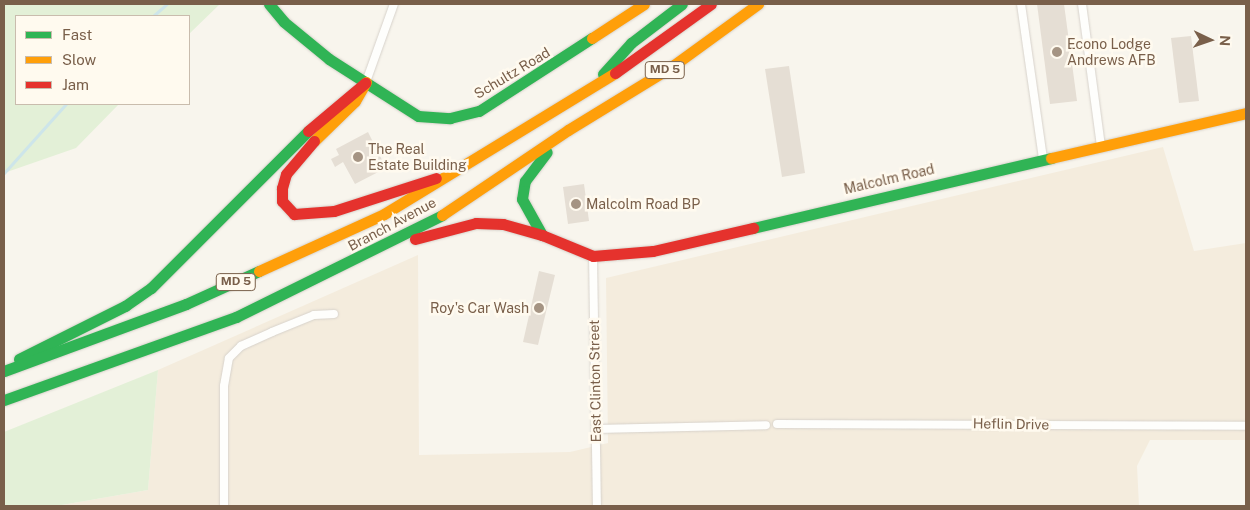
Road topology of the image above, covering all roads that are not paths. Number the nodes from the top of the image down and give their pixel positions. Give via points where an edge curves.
1 (269, 4) edge
2 (394, 4) edge
3 (644, 4) edge
4 (682, 4) edge
5 (711, 4) edge
6 (758, 4) edge
7 (1021, 4) edge
8 (1082, 4) edge
9 (366, 82) junction
10 (586, 94) junction
11 (1246, 113) edge
12 (568, 130) junction
13 (311, 136) junction
14 (1101, 146) junction
15 (1043, 159) junction
16 (459, 171) junction
17 (542, 235) junction
18 (592, 256) junction
19 (340, 267) junction
20 (334, 314) dead end
21 (4, 366) edge
22 (4, 371) edge
23 (4, 400) edge
24 (776, 424) dead end
25 (766, 425) dead end
26 (1246, 426) edge
27 (596, 429) junction
28 (224, 506) edge
29 (597, 506) edge

1 - 9 main road, Schultz Road via 295,32
2 - 9 street
3 - 9 main road, Schultz Road via 479,111 450,118 418,116
4 - 10 main road via 631,43
5 - 10 main road, Branch Avenue / MD 5
6 - 12 main road, Branch Avenue / MD 5 via 674,65
7 - 15 street
8 - 14 street
9 - 13 main road via 348,94
10 - 16 main road, Branch Avenue / MD 5
11 - 14 main road, Malcolm Road
12 - 17 main road via 525,181 522,199
12 - 19 main road, Branch Avenue / MD 5 via 441,216
13 - 16 main road via 284,181 282,201 294,214 307,216 334,211
13 - 21 main road via 151,288 125,306
14 - 15 main road, Malcolm Road
15 - 18 main road, Malcolm Road via 654,251
16 - 22 main road, Branch Avenue / MD 5 via 384,214 285,261 49,357
17 - 18 main road, Malcolm Road
17 - 19 main road, Malcolm Road via 503,224 476,222 441,229
18 - 27 street, East Clinton Street
19 - 23 main road, Branch Avenue / MD 5 via 236,317
20 - 28 street via 309,317 235,351 225,370
24 - 26 street, Heflin Drive
25 - 27 street
27 - 29 street, East Clinton Street

